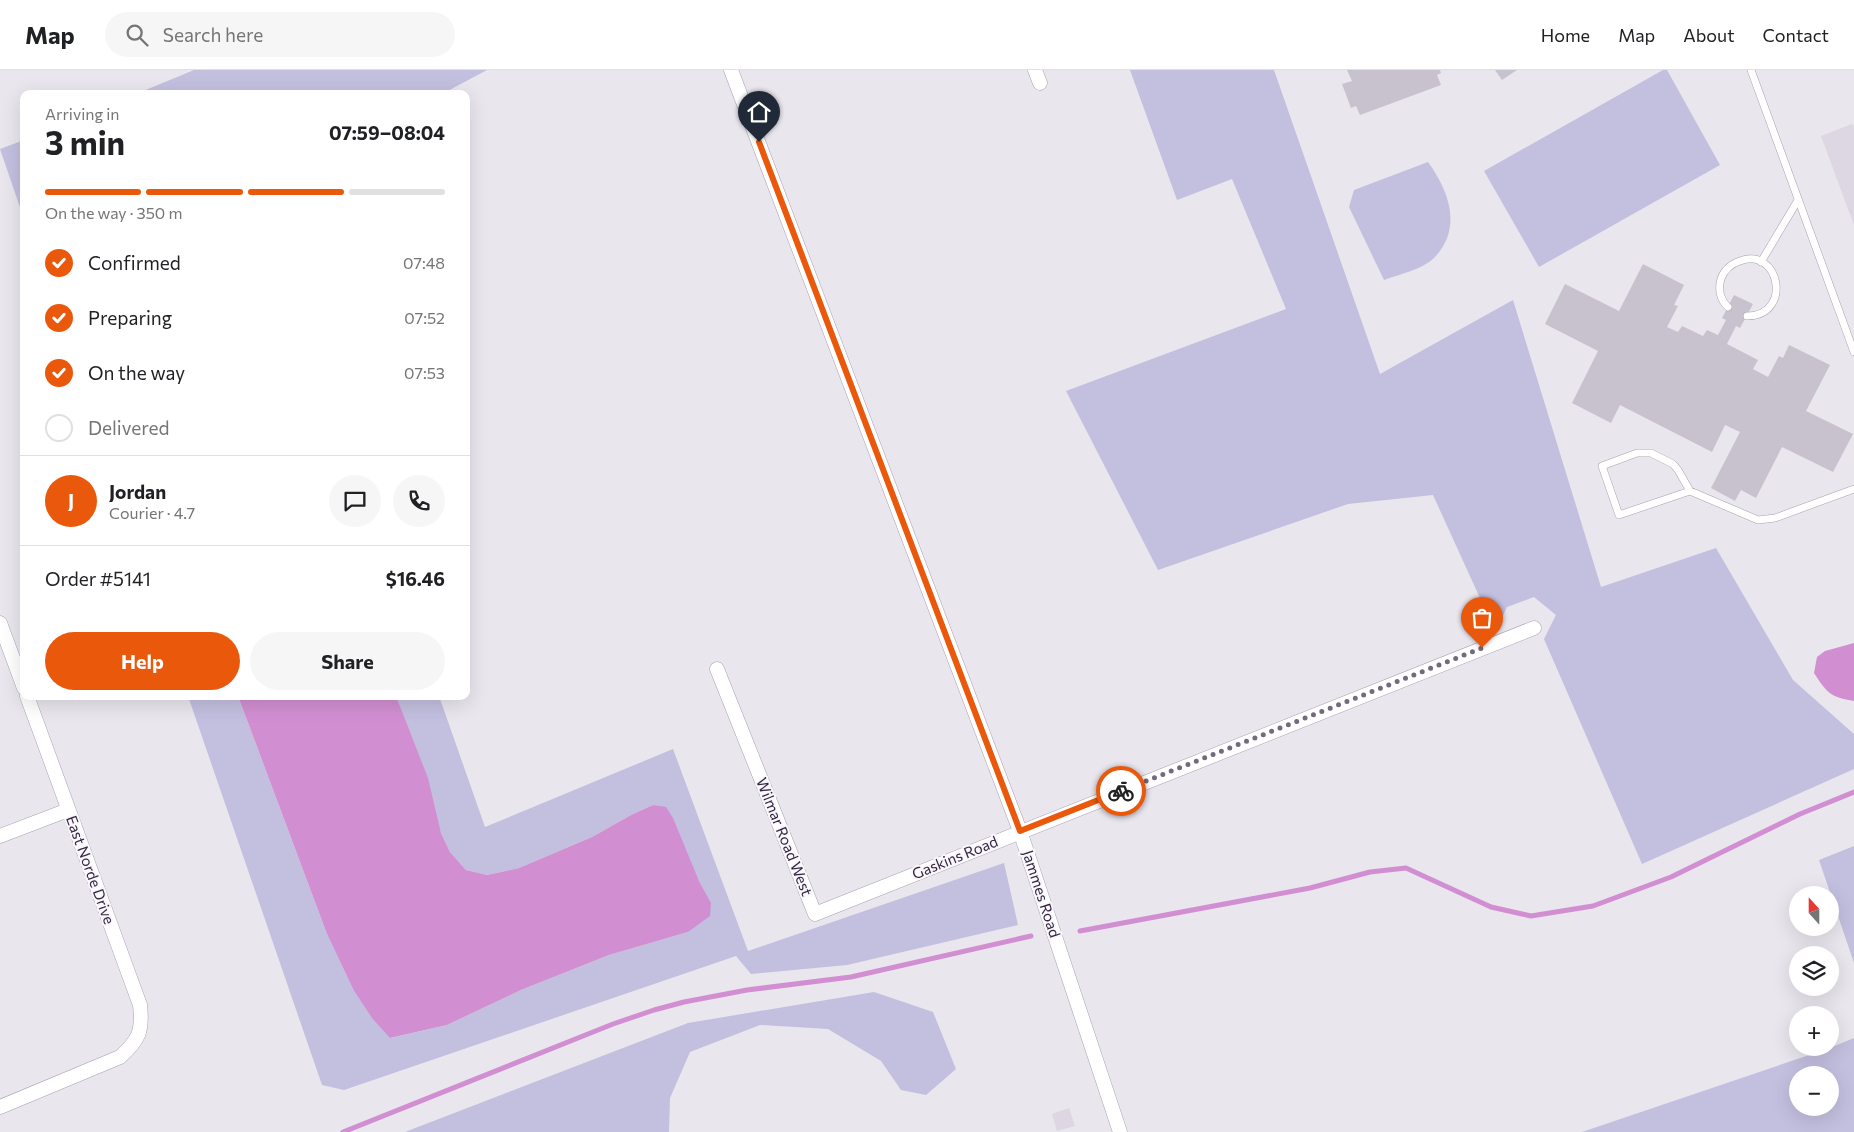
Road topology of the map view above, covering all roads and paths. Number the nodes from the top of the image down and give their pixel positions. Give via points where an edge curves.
1 (731, 70) edge
2 (1751, 70) edge
3 (1798, 200) junction
4 (1761, 262) junction
5 (1728, 307) dead end
6 (1747, 316) dead end
7 (1854, 352) edge
8 (1854, 490) edge
9 (1690, 491) junction
10 (0, 623) edge
11 (1534, 628) dead end
12 (717, 669) dead end
13 (20, 677) edge
14 (28, 700) edge
15 (68, 810) junction
16 (1020, 831) junction
17 (0, 836) edge
18 (905, 877) joint
19 (0, 1107) edge
20 (1120, 1132) edge

1 - 16 street, Jammes Road
2 - 3 lane
3 - 4 lane
3 - 7 lane
4 - 5 lane via 1743,260 1727,269 1722,277 1720,296
4 - 6 lane via 1776,281 1775,298 1765,311
8 - 9 lane via 1766,521
9 - 9 lane via 1673,464 1651,453 1637,454 1602,466 1619,515
10 - 13 street
11 - 16 street, Gaskins Road
12 - 18 street, Wilmar Road West via 815,914
14 - 15 street, East Norde Drive
15 - 17 street
15 - 19 street, East Norde Drive via 140,1005 140,1032 134,1045 120,1057
16 - 18 street, Gaskins Road
16 - 20 street, Jammes Road

